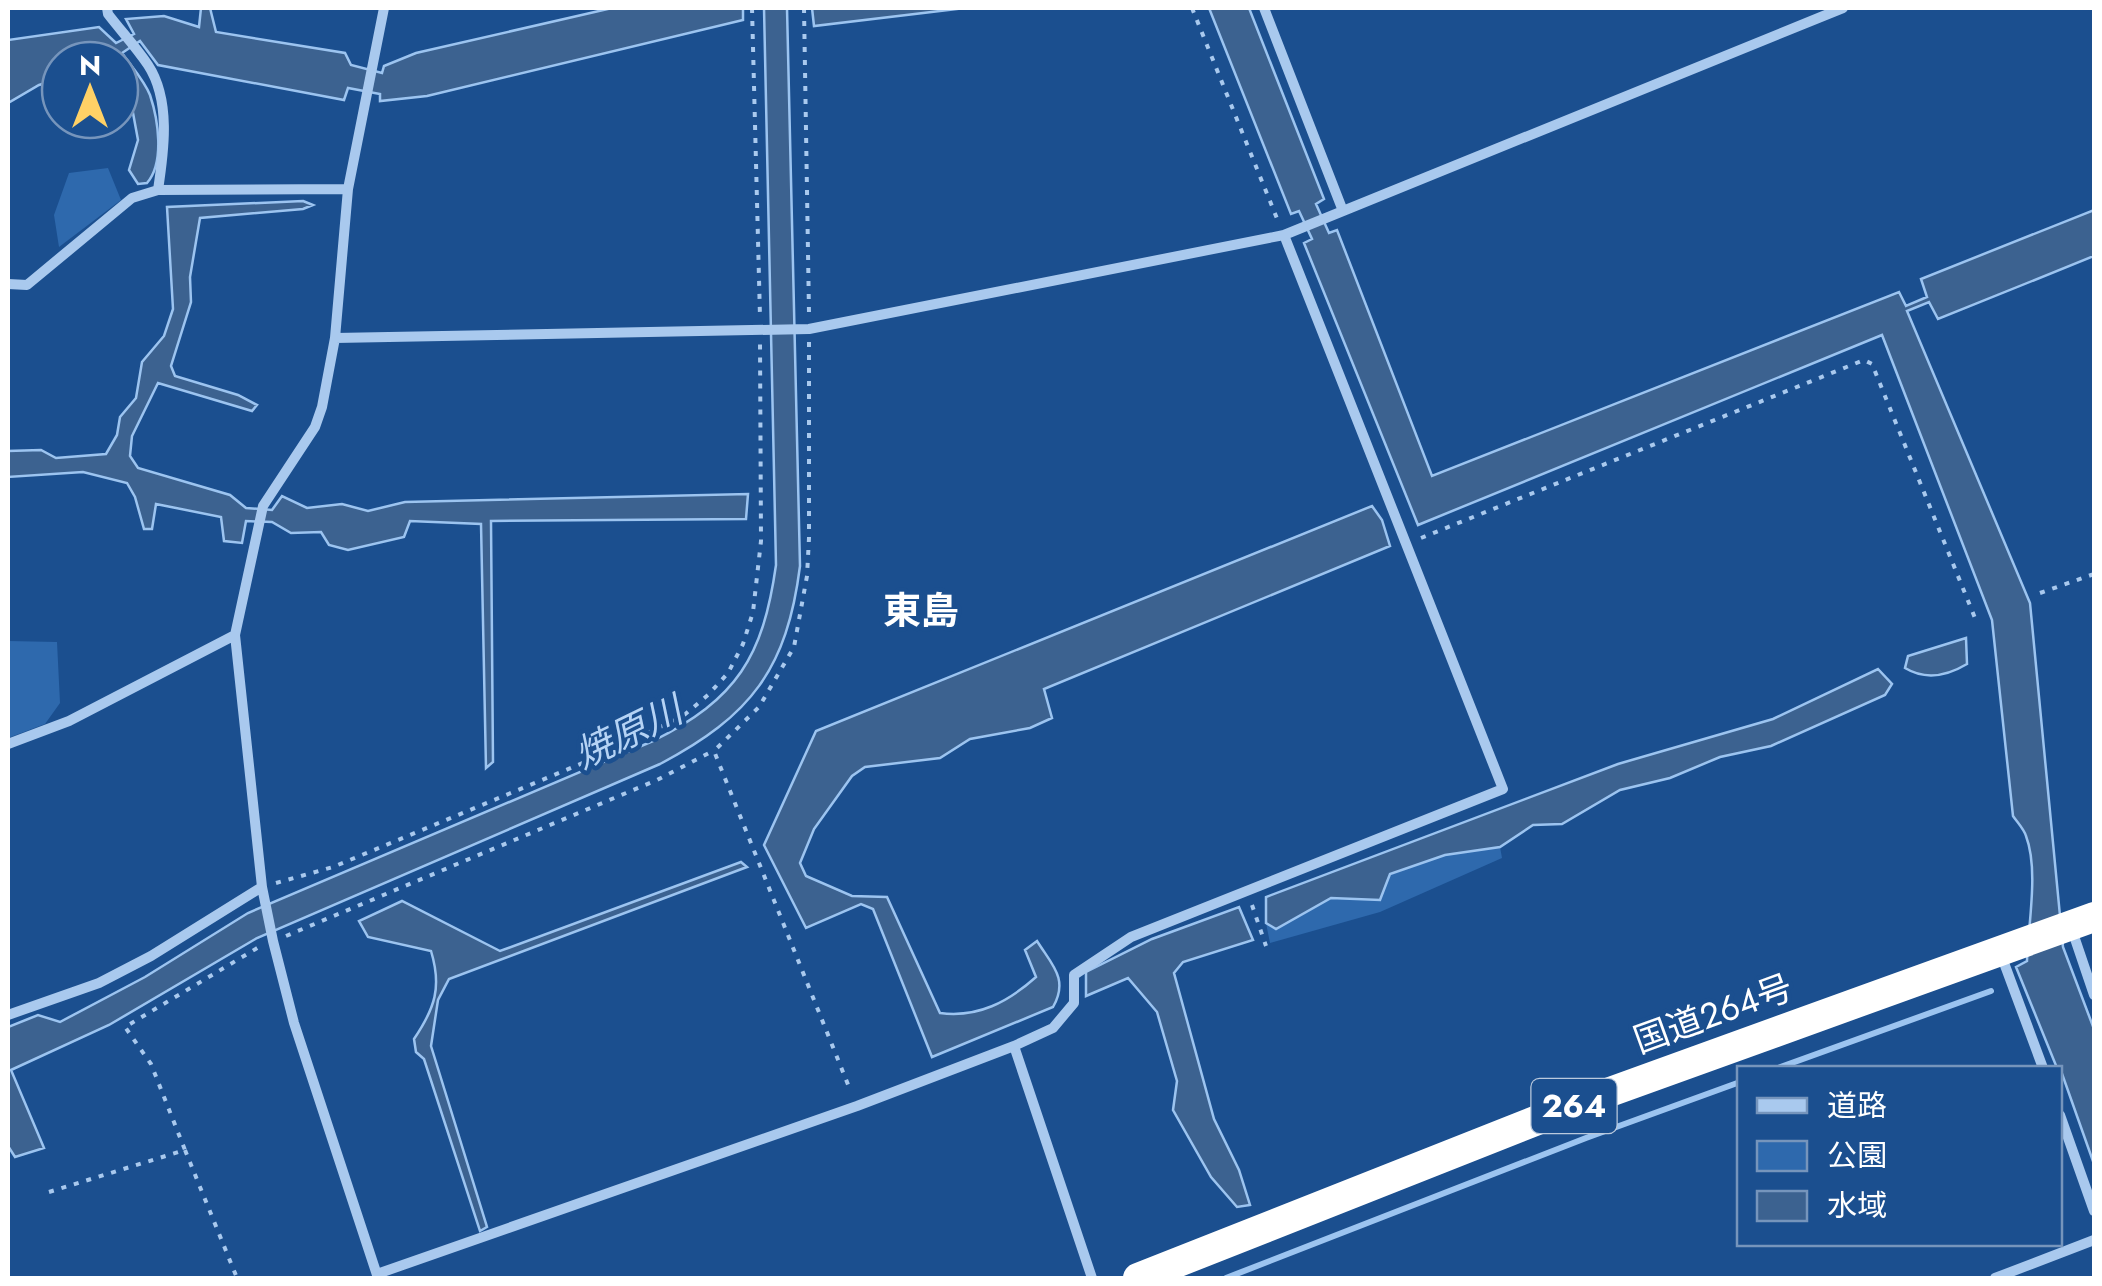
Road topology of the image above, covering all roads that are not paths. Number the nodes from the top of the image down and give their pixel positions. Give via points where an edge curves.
1 (107, 8) edge
2 (384, 8) edge
3 (1264, 8) edge
4 (1843, 8) edge
5 (348, 189) junction
6 (158, 190) junction
7 (1343, 211) junction
8 (1284, 235) junction
9 (8, 284) edge
10 (334, 338) junction
11 (235, 635) junction
12 (8, 744) edge
13 (262, 887) junction
14 (2082, 921) edge
15 (2007, 947) junction
16 (2094, 995) edge
17 (8, 1015) edge
18 (1014, 1046) junction
19 (2041, 1066) edge
20 (2062, 1121) edge
21 (2094, 1211) edge
22 (2094, 1240) edge
23 (378, 1276) edge
24 (1092, 1278) edge
25 (1138, 1278) edge
26 (1996, 1278) edge

1 - 6 street via 150,68 162,104
2 - 5 street
3 - 7 street
4 - 7 street
5 - 6 street
5 - 10 street
6 - 9 street via 132,198 27,285
7 - 8 street
8 - 10 street via 809,328
8 - 18 street via 1504,789 1131,937 1074,975 1071,1010 1052,1028
10 - 11 street via 315,428 262,506
11 - 12 street via 70,721
11 - 13 street
13 - 17 street via 100,983
13 - 23 street via 294,1022
14 - 15 highway, 国道264号 / 264
14 - 16 street
15 - 19 street
15 - 25 highway, 国道264号 / 264 via 1596,1097
18 - 23 street
18 - 24 street
20 - 21 street
22 - 26 street

